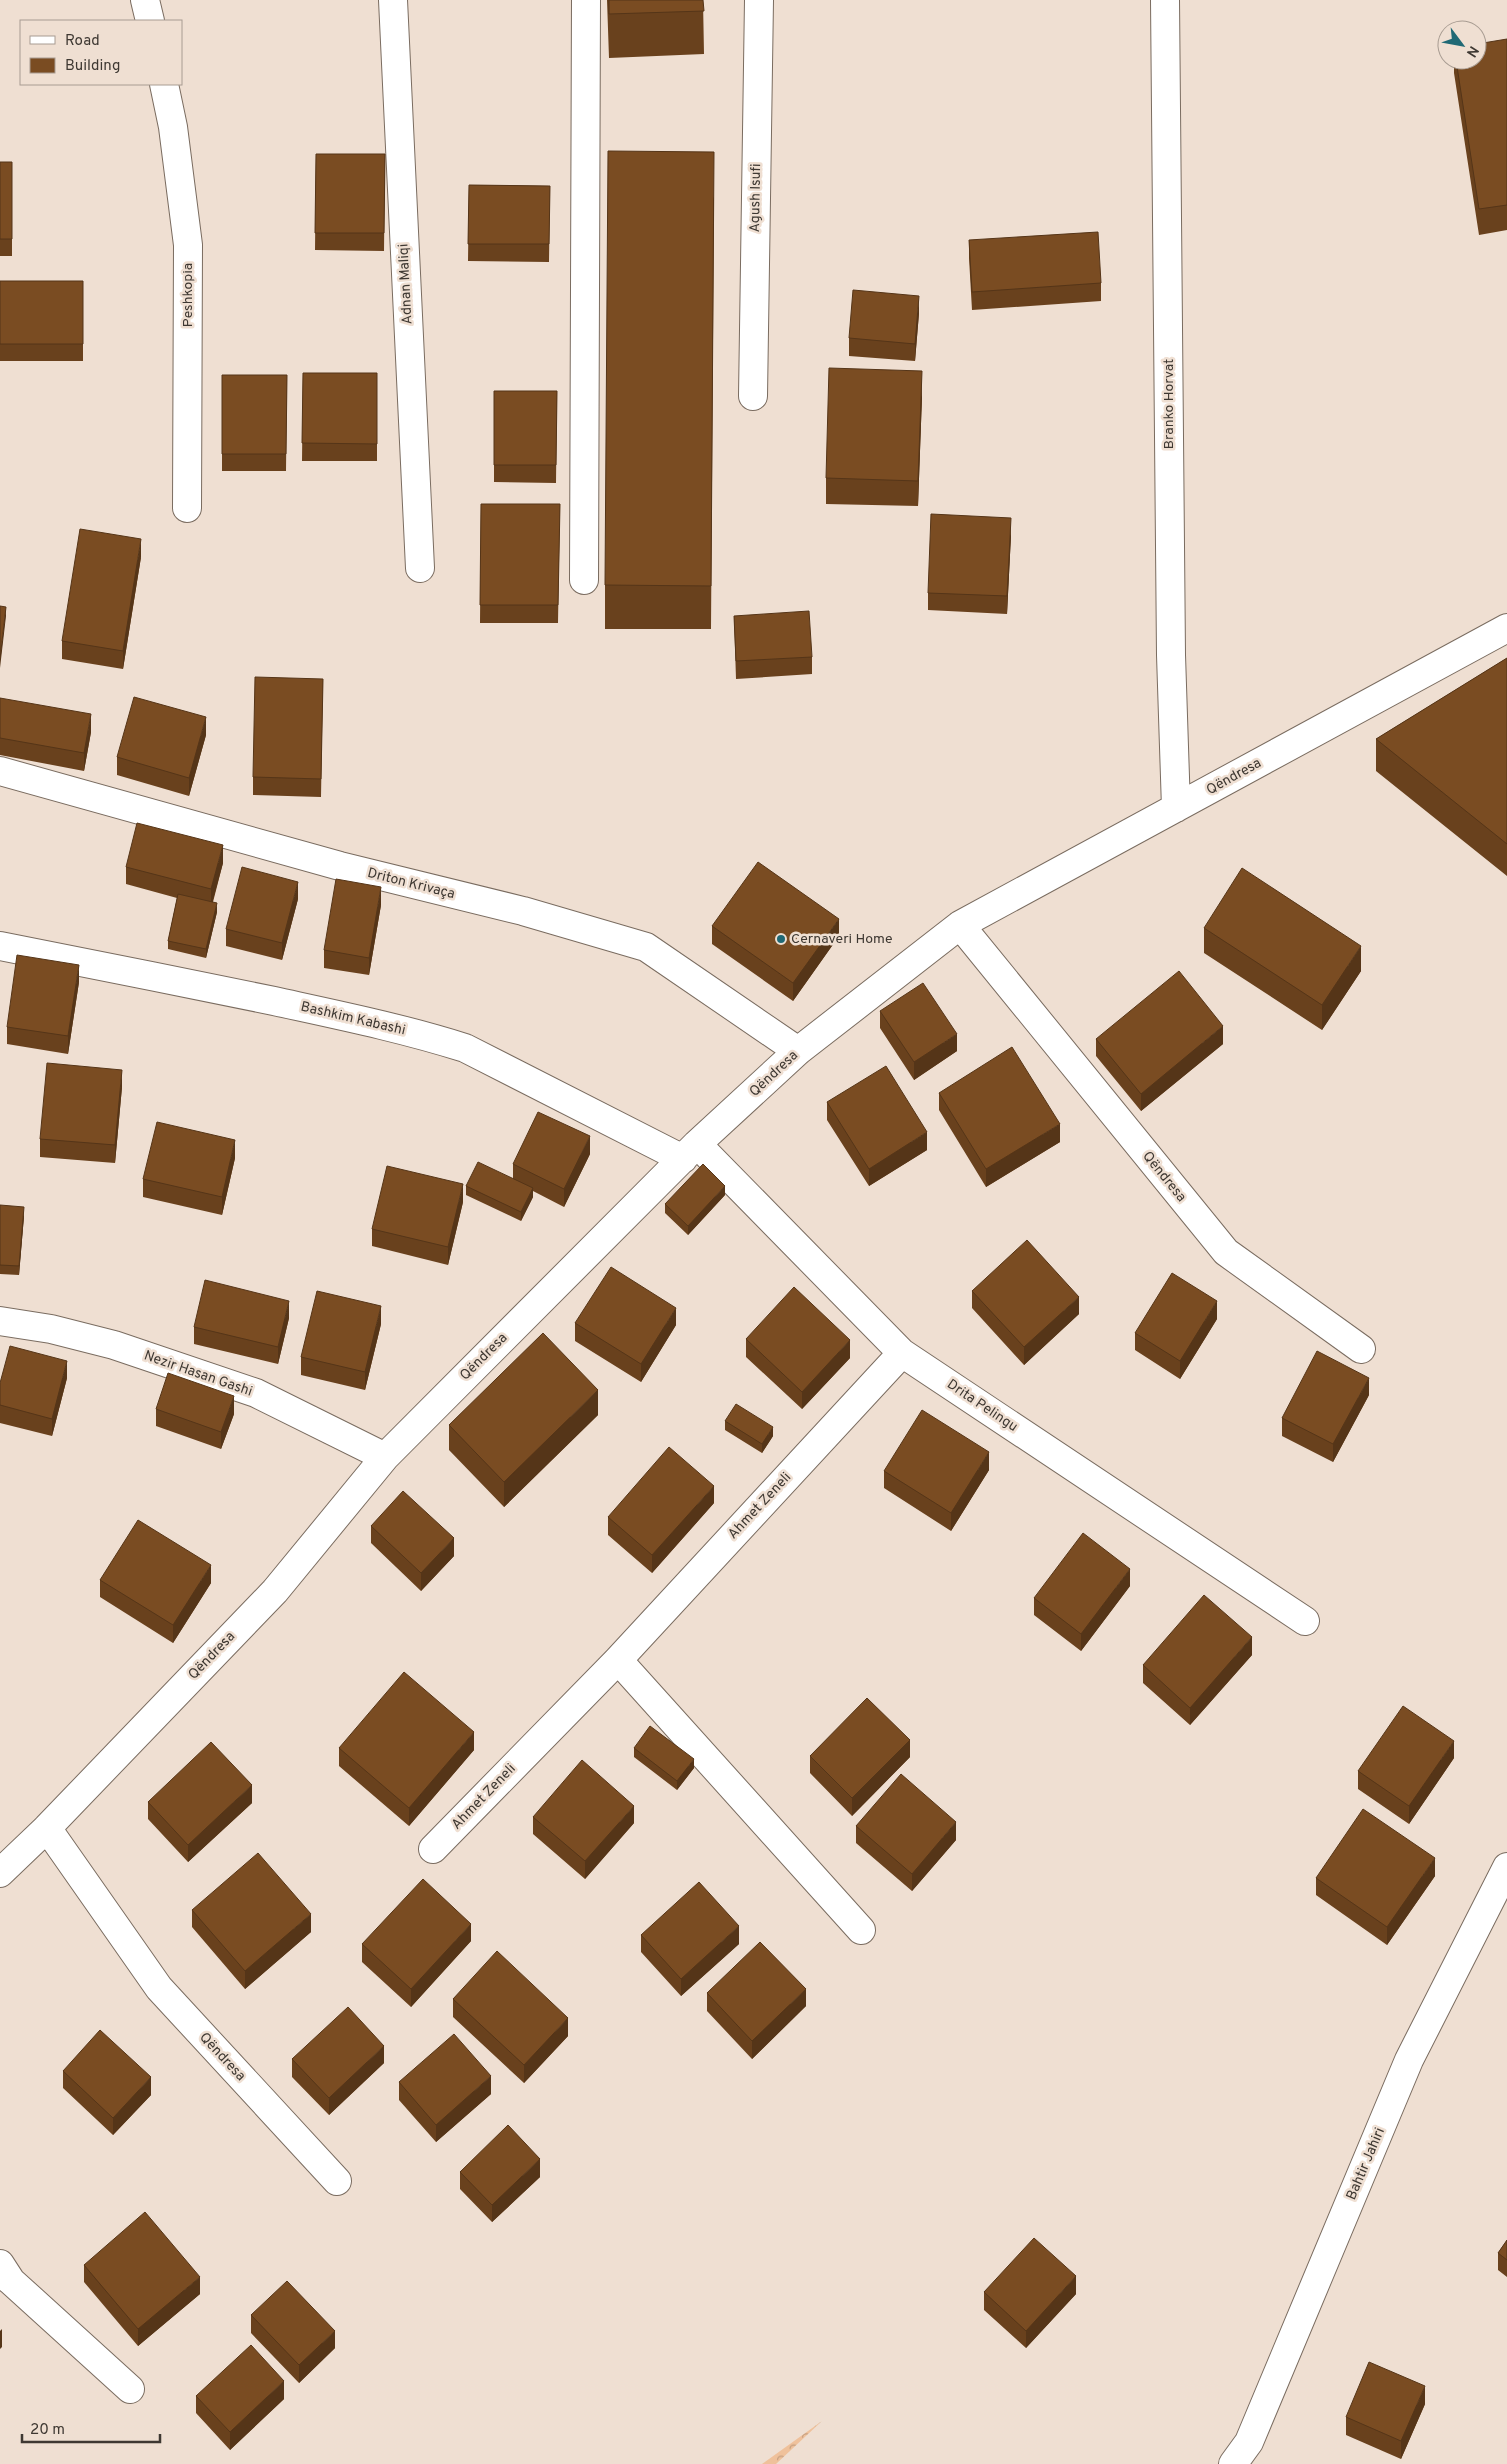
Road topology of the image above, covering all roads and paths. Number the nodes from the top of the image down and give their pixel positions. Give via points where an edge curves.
1 (145, 0) edge
2 (393, 0) edge
3 (586, 0) edge
4 (759, 0) edge
5 (1165, 0) edge
6 (150, 20) edge
7 (164, 85) edge
8 (753, 396) dead end
9 (187, 508) dead end
10 (420, 568) dead end
11 (584, 580) dead end
12 (1507, 628) edge
13 (0, 770) edge
14 (1176, 808) junction
15 (960, 925) junction
16 (0, 946) edge
17 (798, 1051) junction
18 (690, 1152) junction
19 (0, 1321) edge
20 (1361, 1349) dead end
21 (902, 1353) junction
22 (385, 1457) junction
23 (1306, 1621) dead end
24 (618, 1660) junction
25 (47, 1828) junction
26 (433, 1849) dead end
27 (1507, 1867) edge
28 (0, 1873) edge
29 (861, 1930) dead end
30 (337, 2182) dead end
31 (0, 2264) edge
32 (130, 2389) dead end
33 (1233, 2464) edge

1 - 6 street
2 - 10 street, Adnan Maliqi
3 - 11 street
4 - 8 street, Agush Isufi
5 - 14 street, Branko Horvat
7 - 9 street, Peshkopia via 173,127 188,245
12 - 14 street, Qëndresa
13 - 17 street, Driton Krivaça via 340,866 523,911 646,947
14 - 15 street, Qëndresa
15 - 17 street, Qëndresa
15 - 20 street, Qëndresa via 1226,1252
16 - 18 street, Bashkim Kabashi via 364,1020 439,1039
17 - 18 street, Qëndresa
18 - 21 street, Drita Pelingu
18 - 22 street, Qëndresa
19 - 22 street, Nezir Hasan Gashi via 51,1329 114,1345 256,1393
21 - 23 street, Drita Pelingu
21 - 24 street, Ahmet Zeneli
22 - 25 street, Qëndresa via 276,1591
24 - 26 street, Ahmet Zeneli
24 - 29 street
25 - 28 street, Qëndresa
25 - 30 street, Qëndresa via 159,1988
27 - 33 street, Bahtir Jahiri via 1409,2060 1249,2442
31 - 32 street via 11,2281

